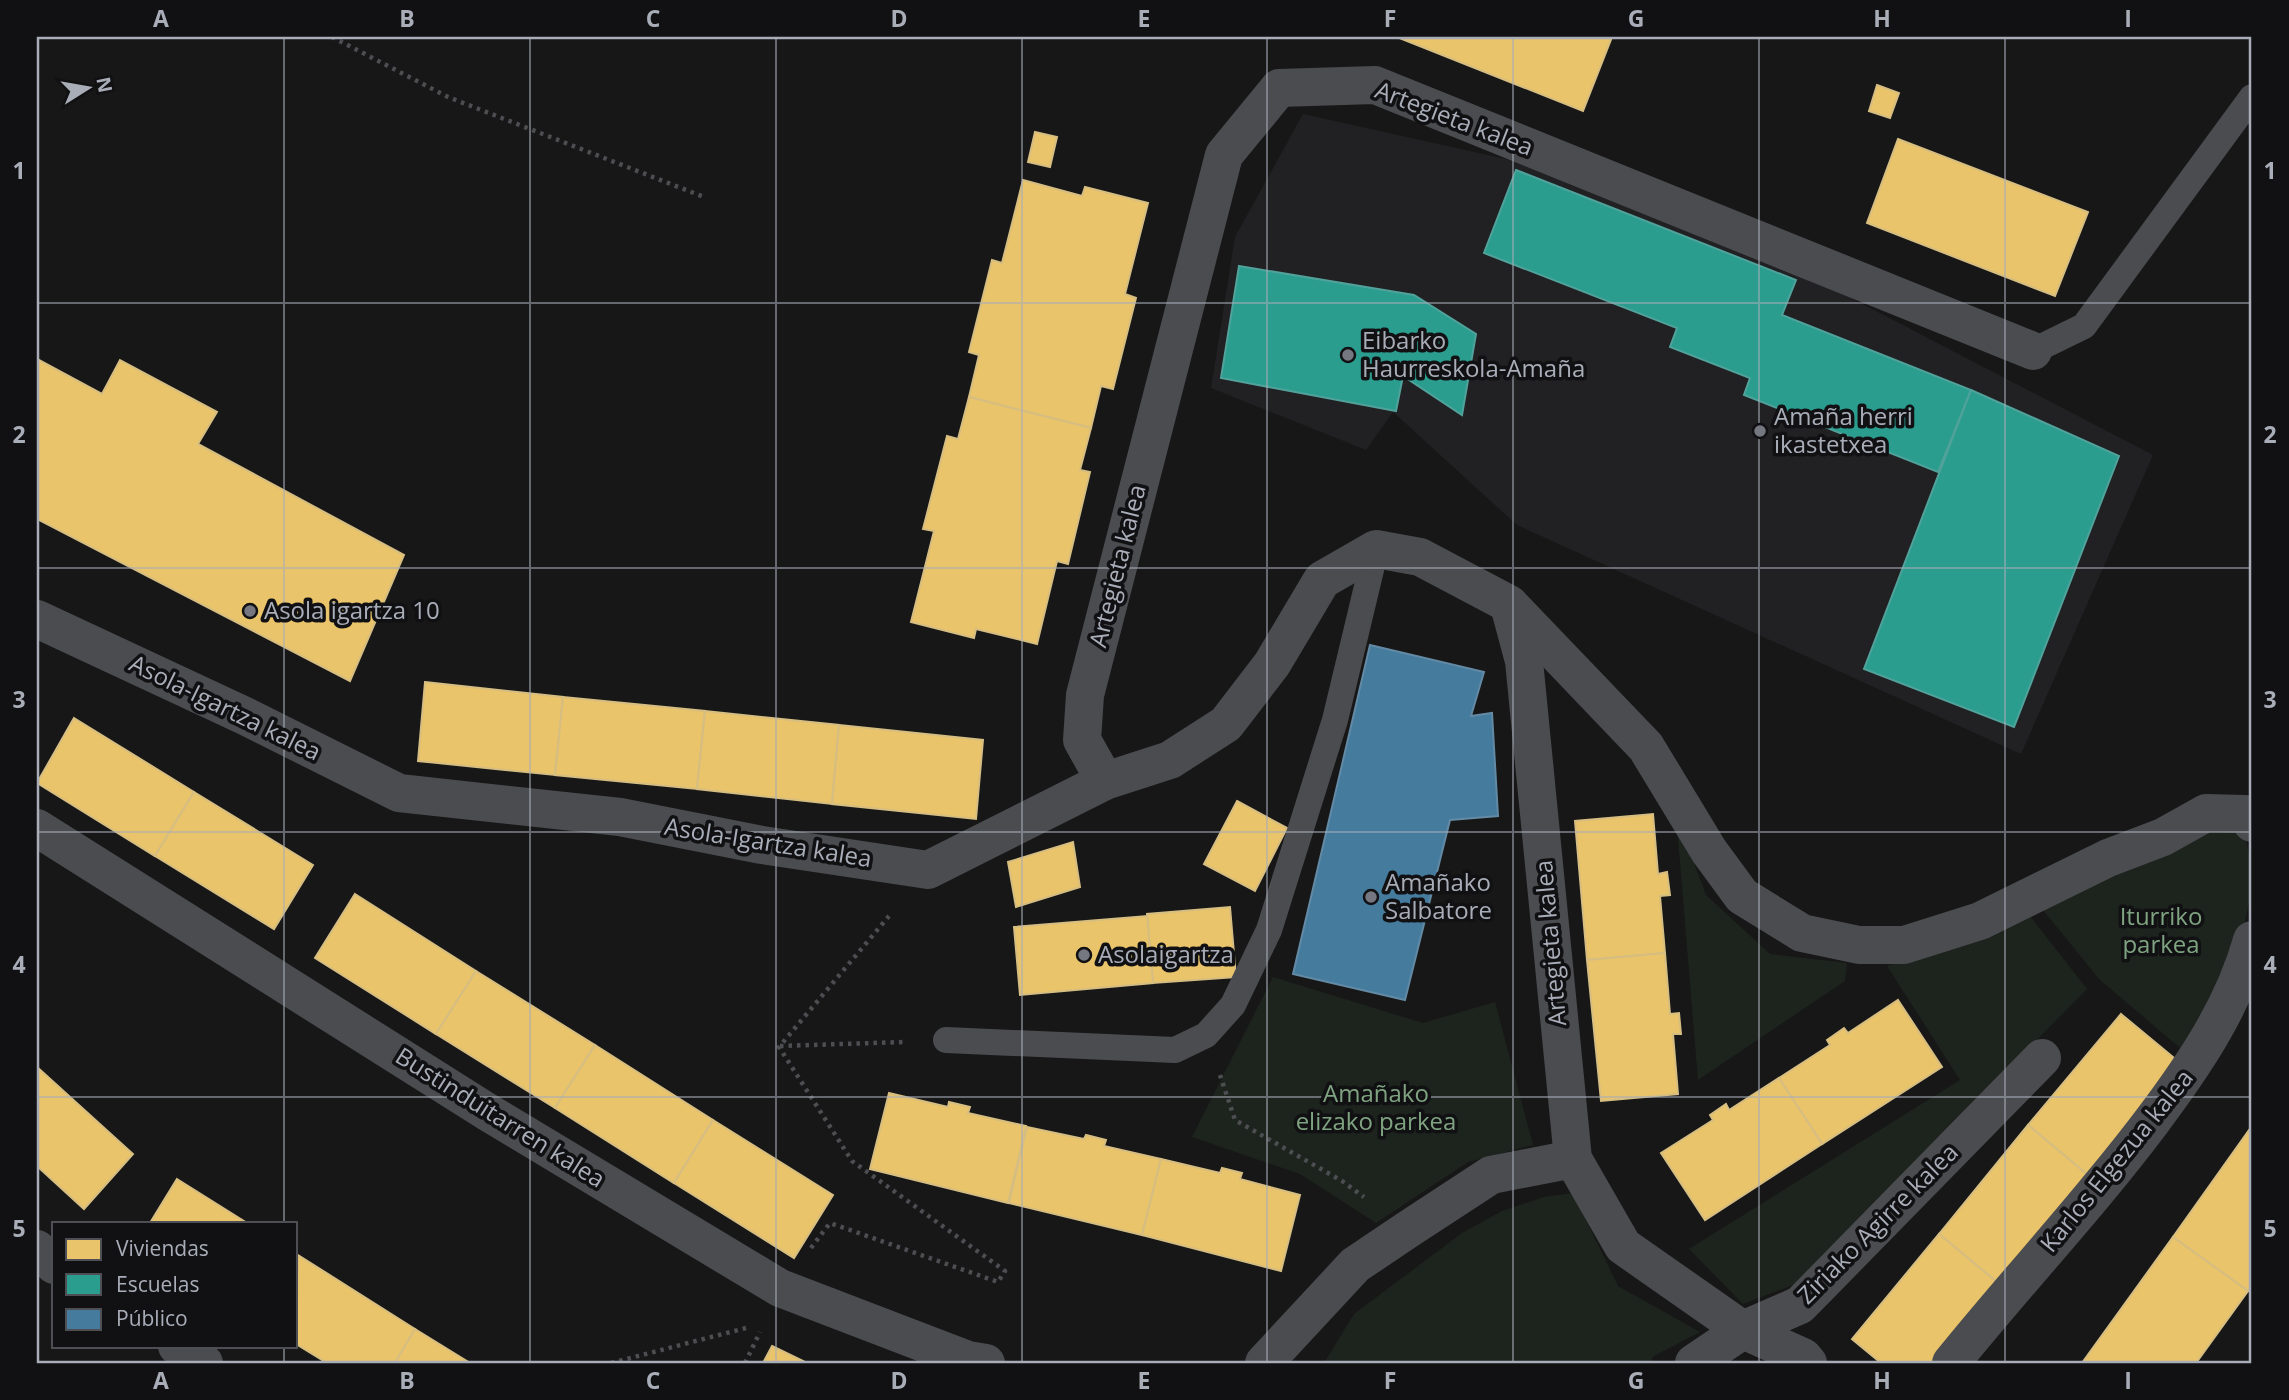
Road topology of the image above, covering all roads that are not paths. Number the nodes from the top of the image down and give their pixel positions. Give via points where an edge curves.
1 (2252, 97) edge
2 (2033, 351) joint
3 (1376, 549) junction
4 (1509, 604) junction
5 (37, 618) edge
6 (1105, 781) junction
7 (2249, 818) edge
8 (37, 828) edge
9 (2252, 940) edge
10 (946, 1040) road end
11 (2042, 1058) dead end
12 (1573, 1159) junction
13 (37, 1250) edge
14 (52, 1263) edge
15 (1744, 1330) junction
16 (180, 1348) edge
17 (204, 1363) edge
18 (986, 1363) edge
19 (1264, 1363) edge
20 (1694, 1363) edge
21 (1808, 1363) edge
22 (1951, 1363) edge

1 - 2 lane via 2084,326
2 - 6 street, Artegieta kalea via 1375,85 1279,88 1224,155 1085,695 1082,740
3 - 4 street via 1420,557
3 - 6 street via 1322,580 1272,664 1226,724 1170,760
3 - 10 lane via 1335,720 1269,930 1233,1006 1206,1035 1175,1050
4 - 7 street via 1646,747 1742,896 1802,933 1859,945 1904,944 1980,921 2206,813
4 - 12 street, Artegieta kalea via 1524,661
5 - 6 street, Asola-Igartza kalea via 399,793 620,817 762,845 928,870
8 - 18 street, Bustinduitarren kalea via 489,1113 780,1289
9 - 22 street, Karlos Elgezua kalea via 2241,980 2194,1065 2104,1185
11 - 15 street, Ziriako Agirre kalea via 1800,1305
12 - 15 street via 1623,1246
12 - 19 street via 1491,1175 1407,1230 1354,1265
13 - 14 street
15 - 20 street, Ziriako Agirre kalea
15 - 21 street
16 - 17 street

